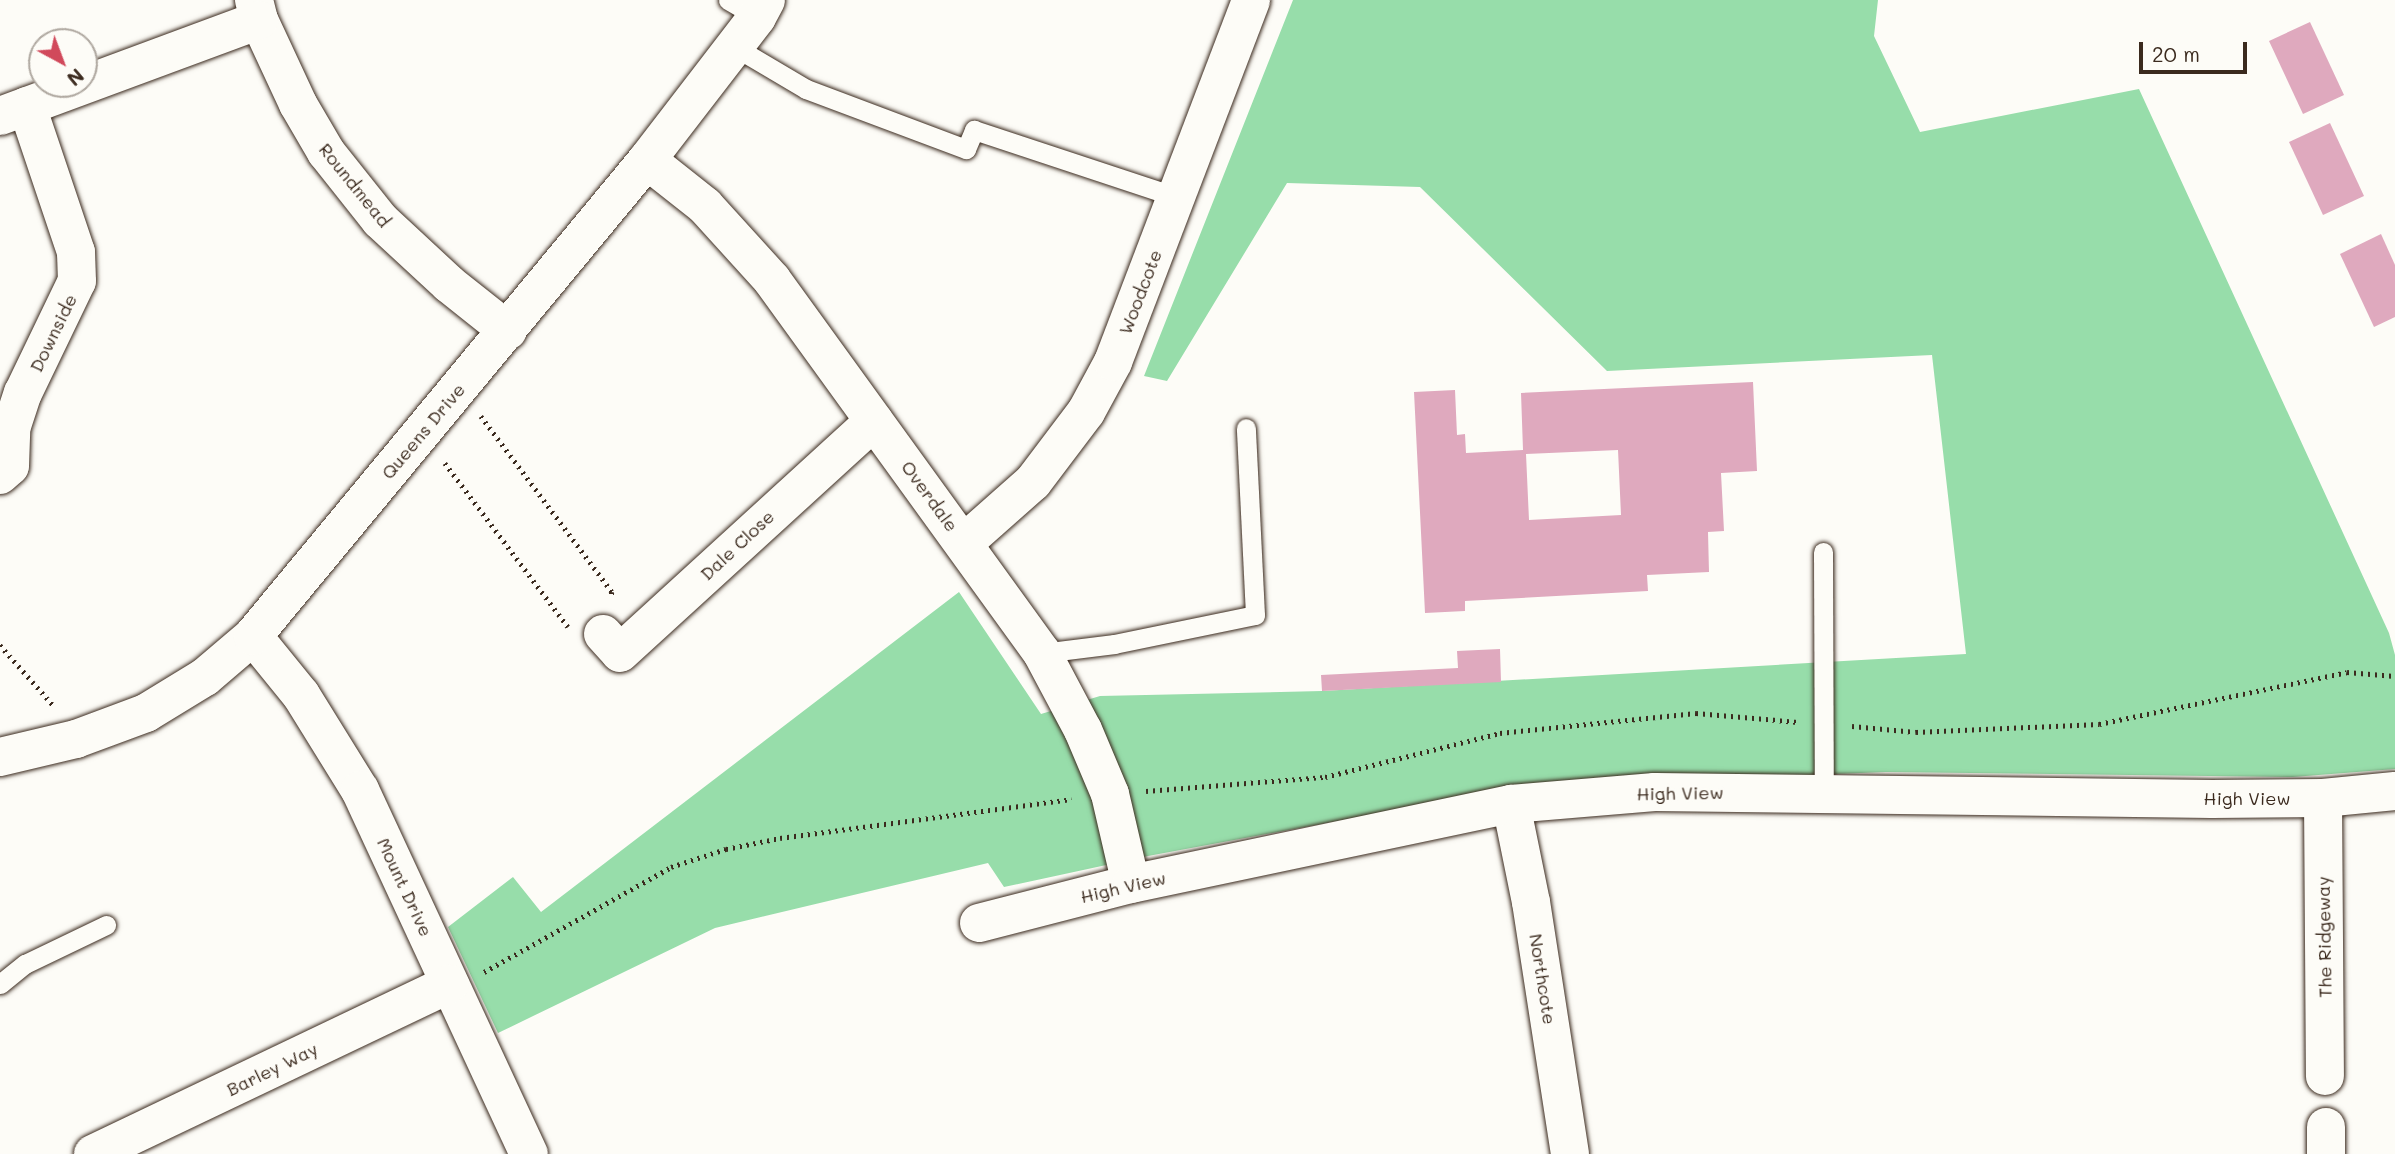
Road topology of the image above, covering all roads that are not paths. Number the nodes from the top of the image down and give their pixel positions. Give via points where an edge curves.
1 (1251, 0) edge
2 (256, 10) edge
3 (746, 16) edge
4 (13, 111) edge
5 (647, 160) junction
6 (1176, 197) junction
7 (508, 331) junction
8 (874, 421) junction
9 (1246, 428) dead end
10 (0, 475) edge
11 (964, 543) junction
12 (1823, 552) dead end
13 (603, 634) road end
14 (253, 636) junction
15 (1042, 653) junction
16 (0, 757) edge
17 (2395, 791) edge
18 (1824, 793) junction
19 (2323, 798) junction
20 (1511, 804) junction
21 (1131, 884) junction
22 (979, 923) dead end
23 (106, 925) dead end
24 (0, 984) edge
25 (450, 984) junction
26 (2325, 1076) dead end
27 (99, 1153) edge
28 (529, 1154) edge
29 (1570, 1154) edge

1 - 6 street, Woodcote
2 - 4 street, Downside
2 - 7 street, Roundmead via 298,104 326,152 380,220
3 - 5 street, Queens Drive
3 - 6 lane via 806,89 966,149 974,130
4 - 10 street, Downside via 76,252 77,281 23,393 11,429 10,466
5 - 7 street, Queens Drive
5 - 8 street, Overdale via 705,206 772,280
6 - 11 street, Woodcote via 1112,362 1086,412 1033,482
7 - 14 street, Queens Drive
8 - 11 street, Overdale
8 - 13 street, Dale Close via 620,653
9 - 15 lane via 1255,615 1114,644
11 - 15 street, Overdale
12 - 18 lane
14 - 16 street, Queens Drive via 205,677 146,713 76,739
14 - 25 street, Mount Drive via 301,695 360,790
15 - 21 street, Overdale via 1110,794
17 - 19 street, High View
18 - 19 street, High View
18 - 20 street, High View via 1655,792
19 - 26 street, The Ridgeway
20 - 21 street, High View
20 - 29 street, Northcote
21 - 22 street, High View
23 - 24 lane via 25,964
25 - 27 street, Barley Way
25 - 28 street, Mount Drive

